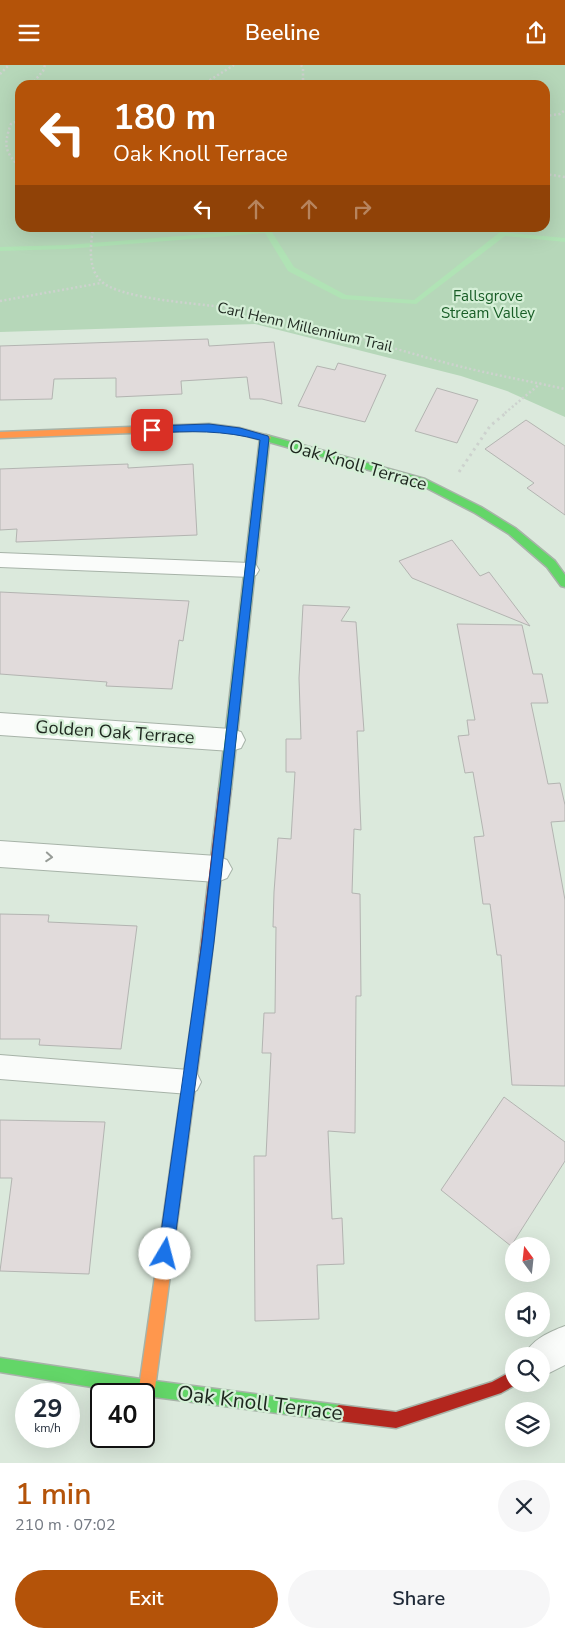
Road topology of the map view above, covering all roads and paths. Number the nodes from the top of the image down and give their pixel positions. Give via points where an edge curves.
1 (9, 65) edge
2 (44, 65) edge
3 (234, 65) edge
4 (300, 65) edge
5 (0, 74) edge
6 (34, 80) edge
7 (210, 80) edge
8 (303, 80) edge
9 (565, 110) edge
10 (550, 115) edge
11 (15, 122) edge
12 (15, 162) edge
13 (550, 175) edge
14 (565, 177) edge
15 (92, 232) edge
16 (101, 283) junction
17 (0, 301) edge
18 (541, 383) junction
19 (565, 389) edge
20 (0, 435) edge
21 (264, 438) junction
22 (445, 493) junction
23 (0, 560) edge
24 (250, 570) junction
25 (565, 583) edge
26 (0, 724) edge
27 (231, 740) junction
28 (0, 854) edge
29 (217, 869) junction
30 (0, 1067) edge
31 (189, 1082) junction
32 (565, 1344) edge
33 (550, 1353) edge
34 (0, 1365) edge
35 (505, 1382) edge
36 (115, 1383) edge
37 (148, 1383) edge
38 (155, 1389) edge

1 - 5 path
2 - 6 path
3 - 7 path
4 - 8 path via 303,67
9 - 10 path
11 - 12 path via 5,139 6,152
13 - 14 path
15 - 16 path via 92,267
16 - 17 path
16 - 18 path, Carl Henn Millennium Trail via 124,292 156,298 240,309 443,362
18 - 19 path, Carl Henn Millennium Trail
18 - 22 path via 490,425
20 - 21 street, Oak Knoll Terrace via 209,427
21 - 22 street, Oak Knoll Terrace via 422,481
21 - 24 street
22 - 25 street, Oak Knoll Terrace via 512,531 551,564
23 - 24 lane
24 - 27 street
26 - 27 street, Golden Oak Terrace
27 - 29 street
28 -> 29 street
29 - 31 street
30 - 31 lane
31 - 37 street
32 - 33 street
34 - 36 street, Oak Knoll Terrace
35 - 38 street, Oak Knoll Terrace via 396,1420

